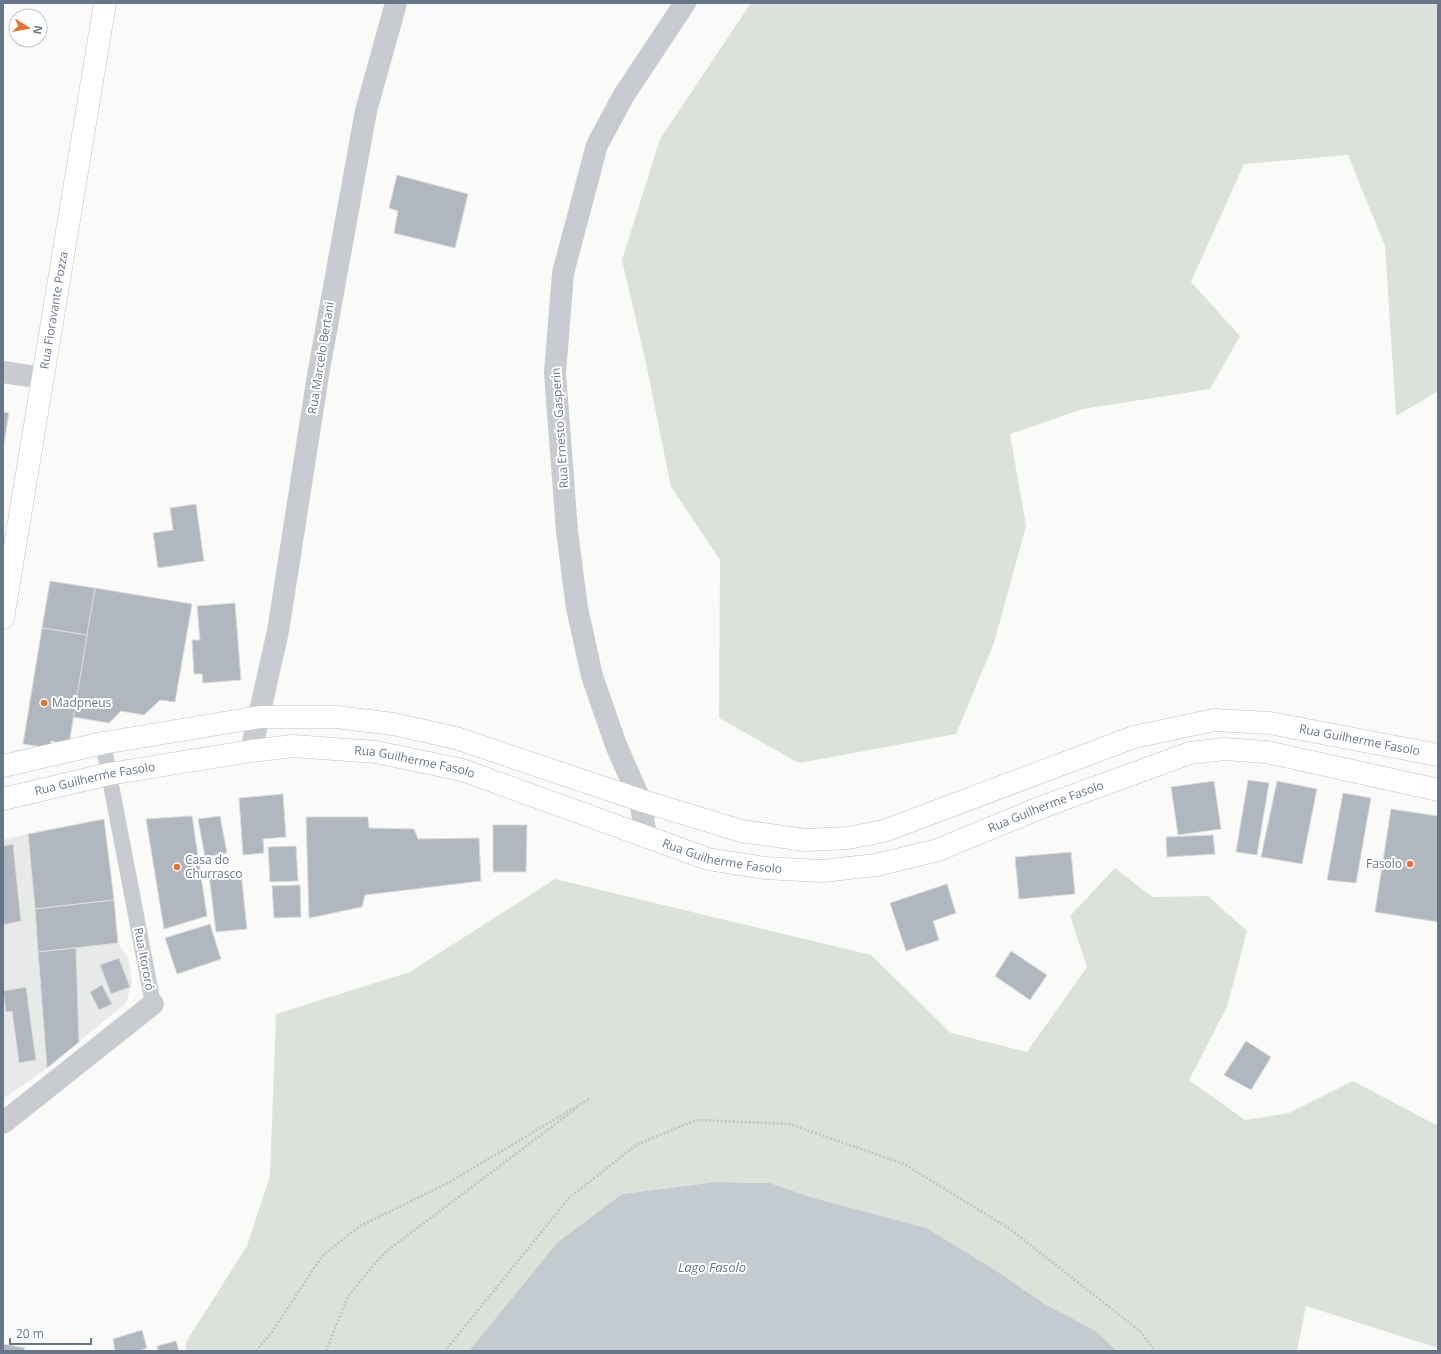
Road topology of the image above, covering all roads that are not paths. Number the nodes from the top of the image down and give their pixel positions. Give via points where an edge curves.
1 (105, 3) edge
2 (396, 3) edge
3 (685, 3) edge
4 (3, 372) edge
5 (43, 378) junction
6 (3, 618) edge
7 (260, 717) junction
8 (103, 743) junction
9 (251, 751) junction
10 (1438, 755) edge
11 (3, 766) edge
12 (109, 774) junction
13 (1438, 790) edge
14 (3, 799) edge
15 (640, 800) junction
16 (646, 836) junction
17 (153, 1004) joint
18 (3, 1123) edge

1 - 5 main road, Rua Fioravante Pozza
2 - 7 street, Rua Marcelo Bertani via 366,111 318,376 278,631
3 - 15 street, Rua Ernesto Gasperin via 624,95 597,145 562,273 556,372 568,531 577,608 592,676 616,745
4 - 5 street
5 - 6 main road, Rua Fioravante Pozza
7 - 8 main road, Rua Guilherme Fasolo
7 - 9 street, Rua Marcelo Bertani
7 - 15 main road, Rua Guilherme Fasolo via 337,717 393,724 464,741
8 - 11 main road, Rua Guilherme Fasolo
8 - 12 lane, Rua Itororó
9 - 12 main road, Rua Guilherme Fasolo
9 - 16 main road, Rua Guilherme Fasolo via 293,746 376,752 462,770
10 - 15 main road, Rua Guilherme Fasolo via 1270,723 1214,720 1134,737 884,832 841,838 805,840 741,831
12 - 14 main road, Rua Guilherme Fasolo
12 - 17 lane, Rua Itororó
13 - 16 main road, Rua Guilherme Fasolo via 1267,752 1224,749 1190,753 1042,807 938,850 876,865 822,871 764,868 708,859
15 - 16 street, Rua Ernesto Gasperin
17 - 18 street, Rua Itororó

